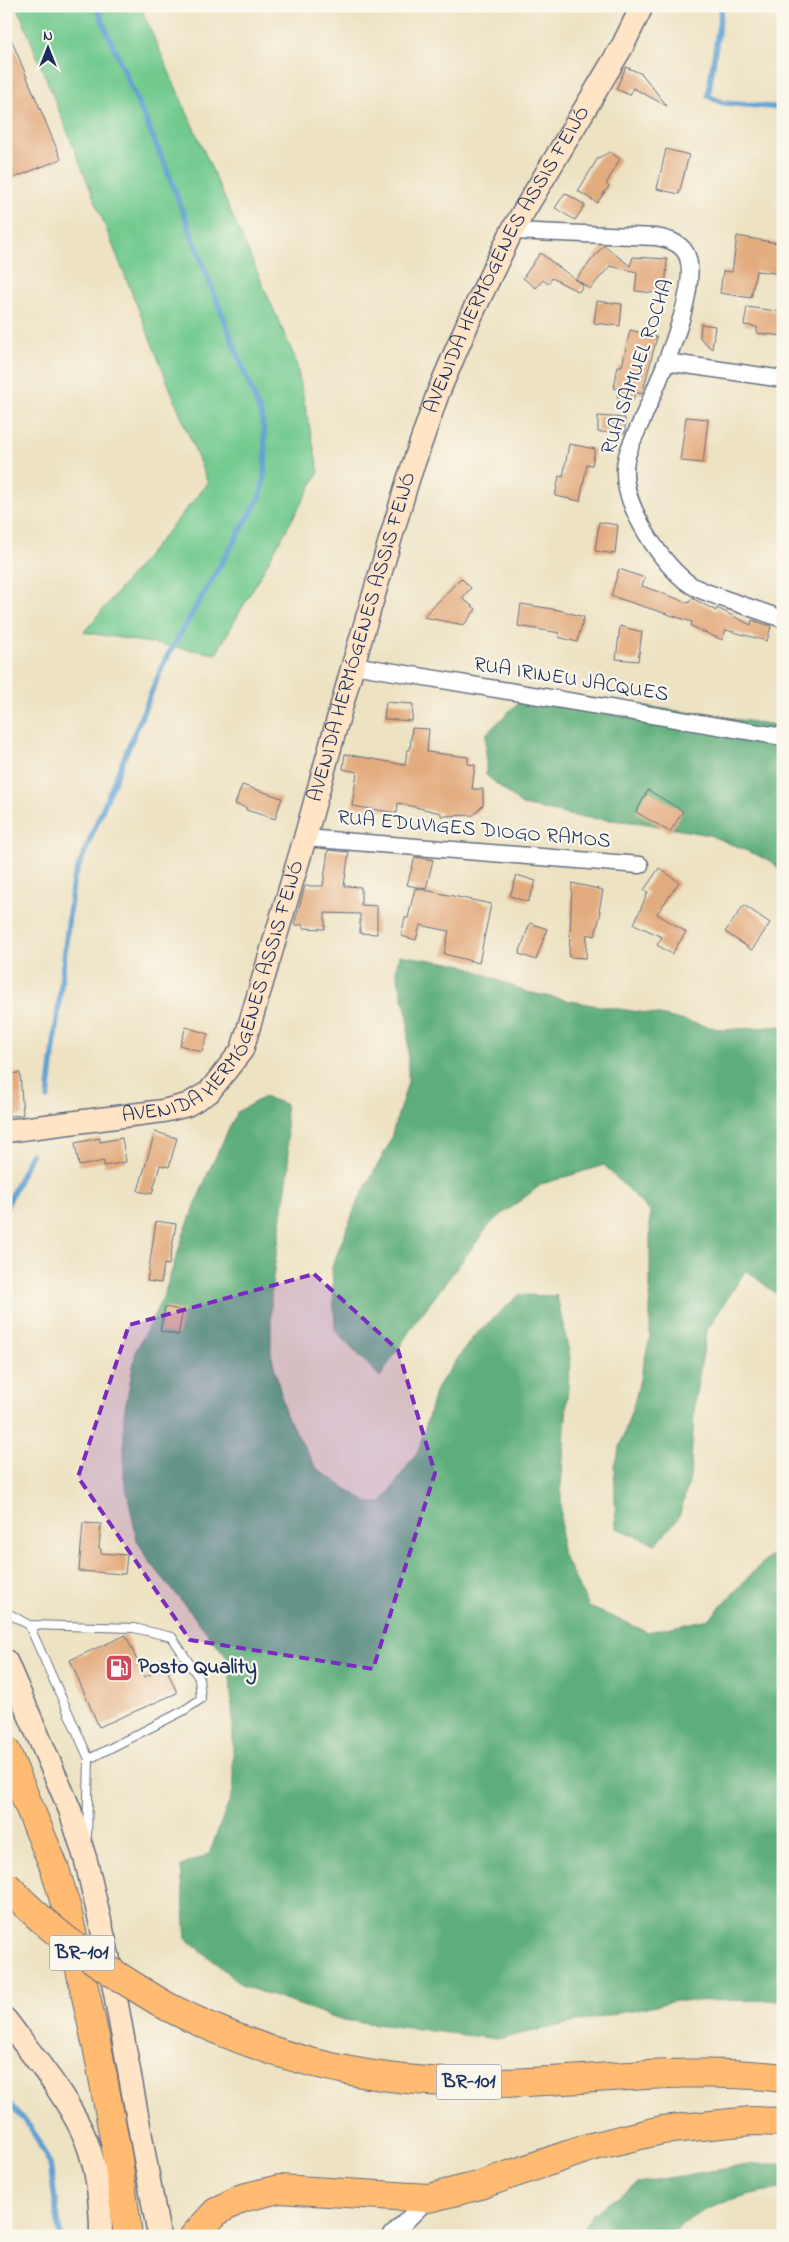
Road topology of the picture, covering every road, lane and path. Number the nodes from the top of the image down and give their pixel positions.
1 (642, 6) edge
2 (512, 231) junction
3 (666, 362) junction
4 (783, 379) edge
5 (783, 619) edge
6 (353, 665) junction
7 (783, 737) edge
8 (305, 838) junction
9 (640, 865) dead end
10 (6, 1131) edge
11 (6, 1612) edge
12 (29, 1625) junction
13 (6, 1661) edge
14 (6, 1751) edge
15 (89, 1759) junction
16 (86, 1861) junction
17 (6, 1885) edge
18 (6, 2020) edge
19 (783, 2078) edge
20 (783, 2122) edge
21 (429, 2198) junction
22 (101, 2236) edge
23 (128, 2236) edge
24 (159, 2236) edge
25 (194, 2236) edge
26 (391, 2236) edge

1 - 2 main road, AVENIDA HERMÓGENES ASSIS FEIJÓ
2 - 3 street, RUA SAMUEL ROCHA
2 - 6 main road, AVENIDA HERMÓGENES ASSIS FEIJÓ
3 - 4 street
3 - 5 street, RUA SAMUEL ROCHA
6 - 7 street, RUA IRINEU JACQUES
6 - 8 main road, AVENIDA HERMÓGENES ASSIS FEIJÓ
8 - 9 street, RUA EDUVIGES DIOGO RAMOS
8 - 10 main road, AVENIDA HERMÓGENES ASSIS FEIJÓ
11 - 12 lane
12 - 15 lane
12 - 15 lane
13 - 16 main road
14 - 23 highway, BR-101
15 - 16 lane
16 - 24 main road
17 - 19 highway, BR-101, bridge
18 - 22 main road
20 - 21 highway
21 - 25 highway
21 - 26 street

